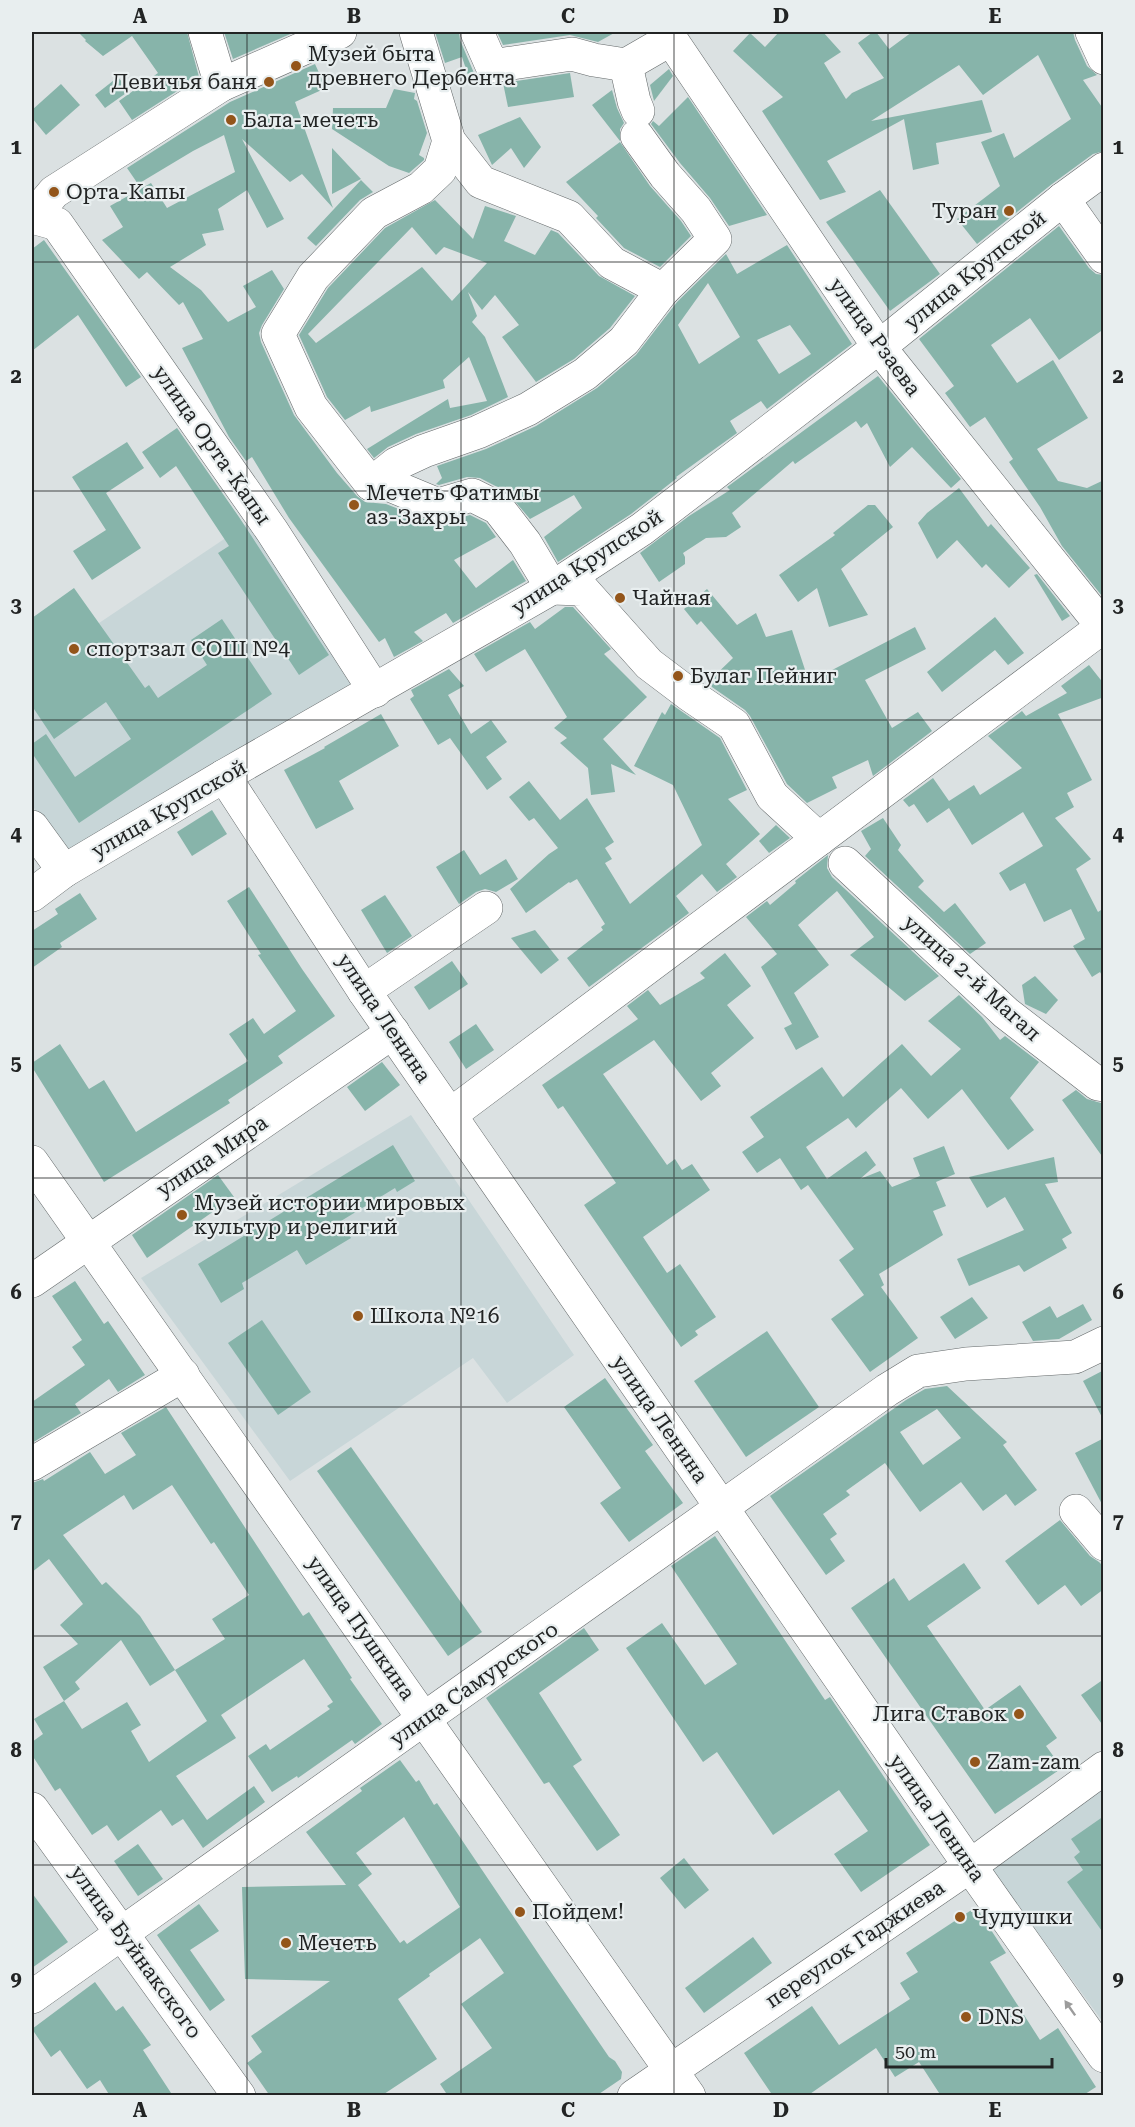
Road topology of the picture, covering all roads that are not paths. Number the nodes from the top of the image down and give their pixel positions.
1 (205, 32) edge
2 (340, 32) edge
3 (416, 32) edge
4 (477, 32) edge
5 (1092, 32) edge
6 (668, 35) edge
7 (1104, 58) edge
8 (626, 65) junction
9 (221, 85) junction
10 (449, 141) junction
11 (1104, 169) edge
12 (1064, 199) junction
13 (32, 218) edge
14 (1104, 257) edge
15 (663, 290) junction
16 (879, 347) junction
17 (371, 484) junction
18 (552, 588) junction
19 (1103, 627) edge
20 (375, 691) junction
21 (225, 776) junction
22 (32, 826) edge
23 (819, 839) junction
24 (845, 863) dead end
25 (64, 871) junction
26 (32, 895) edge
27 (486, 908) dead end
28 (364, 991) junction
29 (393, 1032) junction
30 (1102, 1085) edge
31 (450, 1115) junction
32 (32, 1162) edge
33 (88, 1241) junction
34 (32, 1281) edge
35 (1104, 1343) edge
36 (183, 1375) junction
37 (32, 1464) edge
38 (722, 1509) junction
39 (1076, 1510) dead end
40 (1104, 1544) edge
41 (424, 1719) junction
42 (1104, 1768) edge
43 (32, 1809) edge
44 (970, 1866) junction
45 (122, 1933) junction
46 (32, 1997) edge
47 (1104, 2056) edge
48 (680, 2083) edge
49 (239, 2096) edge
50 (633, 2096) edge

1 - 9 street
2 - 9 street
3 - 10 street
4 - 8 street
5 - 7 street
6 - 8 street
6 - 16 street, улица Рзаева
8 - 15 street
9 - 13 street
10 - 15 street
10 - 17 street
11 - 12 street, улица Крупской
12 - 14 street
12 - 16 street, улица Крупской
13 - 20 street, улица Орта-Капы
15 - 17 street
16 - 18 street, улица Крупской
16 - 19 street, улица Рзаева
17 - 18 street
18 - 20 street, улица Крупской
18 - 23 street
19 - 23 street
20 - 21 street, улица Крупской
21 - 25 street, улица Крупской
21 - 28 street, улица Ленина
22 - 25 street
23 - 31 street
24 - 30 street, улица 2-й Магал
25 - 26 street, улица Крупской
27 - 28 street
28 - 29 street, улица Ленина
29 - 31 street, улица Ленина
29 - 33 street, улица Мира
31 - 38 street, улица Ленина
32 - 33 street, улица Пушкина
33 - 34 street, улица Мира
33 - 36 street, улица Пушкина
35 - 38 street, улица Самурского
36 - 37 street
36 - 41 street, улица Пушкина
38 - 41 street, улица Самурского
38 - 44 street, улица Ленина
39 - 40 street
41 - 45 street, улица Самурского
41 - 48 street, улица Пушкина
42 - 44 street, переулок Гаджиева
43 - 45 street, улица Буйнакского
47 -> 44 street, улица Ленина
44 - 48 street, переулок Гаджиева
45 - 46 street, улица Самурского
45 - 49 street, улица Буйнакского
48 - 50 street, переулок Гаджиева

